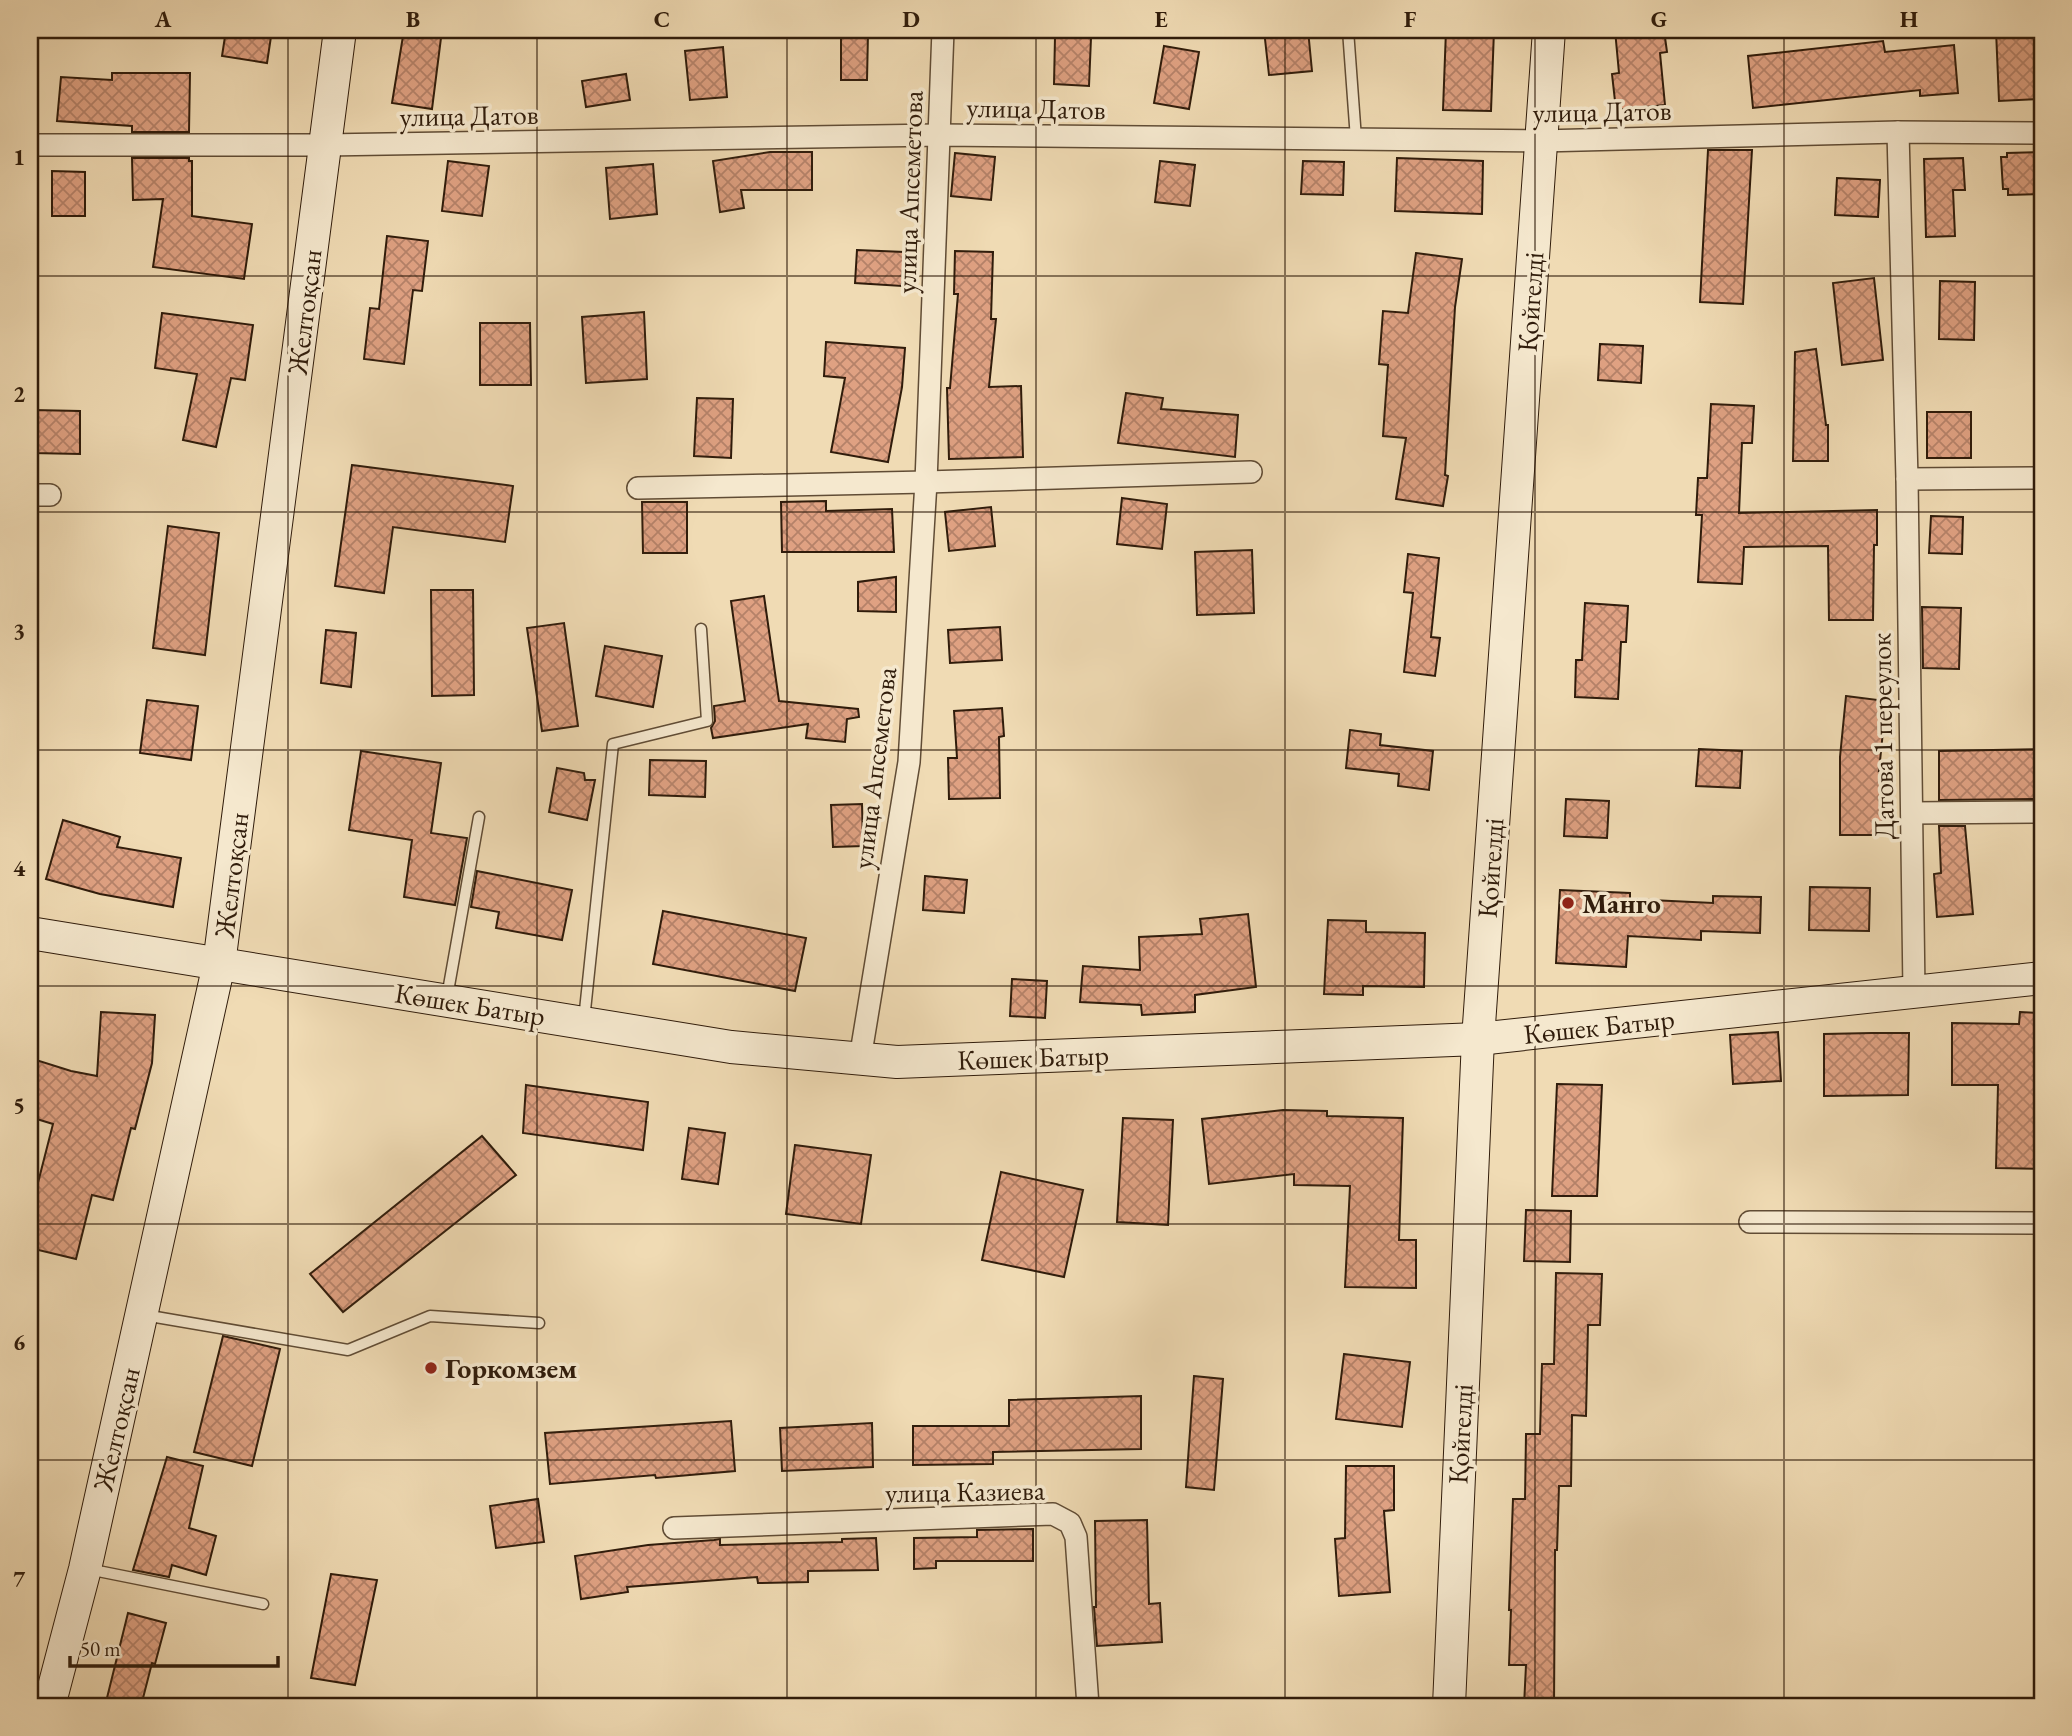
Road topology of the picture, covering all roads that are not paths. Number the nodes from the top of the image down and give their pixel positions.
1 (340, 30) edge
2 (943, 30) edge
3 (1348, 30) edge
4 (1549, 30) edge
5 (1898, 132) junction
6 (2042, 133) edge
7 (938, 135) junction
8 (1356, 139) junction
9 (1541, 141) junction
10 (30, 145) edge
11 (325, 145) junction
12 (1251, 472) dead end
13 (2042, 478) edge
14 (1907, 479) junction
15 (926, 482) junction
16 (638, 488) dead end
17 (701, 629) dead end
18 (2042, 812) edge
19 (1912, 813) junction
20 (479, 817) dead end
21 (30, 933) edge
22 (219, 964) junction
23 (2042, 978) edge
24 (1914, 992) junction
25 (446, 1001) junction
26 (583, 1023) junction
27 (1478, 1039) junction
28 (860, 1059) junction
29 (1750, 1222) dead end
30 (2042, 1223) edge
31 (141, 1314) junction
32 (539, 1322) dead end
33 (674, 1528) dead end
34 (85, 1569) junction
35 (263, 1604) dead end
36 (49, 1706) edge
37 (1088, 1706) edge
38 (1448, 1706) edge

1 - 11 street, Желтоқсан
2 - 7 street, улица Апсеметова
3 - 8 lane
4 - 9 street, Қойгелді
5 - 6 street, улица Датов
5 - 9 street, улица Датов
5 - 14 street, Датова 1 переулок
7 - 8 street, улица Датов
7 - 11 street, улица Датов
7 - 15 street, улица Апсеметова
8 - 9 street, улица Датов
9 - 27 street, Қойгелді
10 - 11 street, улица Датов
11 - 22 street, Желтоқсан
12 - 15 street
13 - 14 street
14 - 19 street, Датова 1 переулок
15 - 16 street
15 - 28 street, улица Апсеметова
17 - 26 lane
18 - 19 street
19 - 24 street, Датова 1 переулок
20 - 25 lane
21 - 22 street, Көшек Батыр
22 - 25 street, Көшек Батыр
22 - 31 street, Желтоқсан
23 - 24 street, Көшек Батыр
24 - 27 street, Көшек Батыр
25 - 26 street, Көшек Батыр
26 - 28 street, Көшек Батыр
27 - 28 street, Көшек Батыр
27 - 38 street, Қойгелді
29 - 30 street
31 - 32 lane
31 - 34 street, Желтоқсан
33 - 37 street, улица Казиева
34 - 35 lane
34 - 36 street, Желтоқсан

